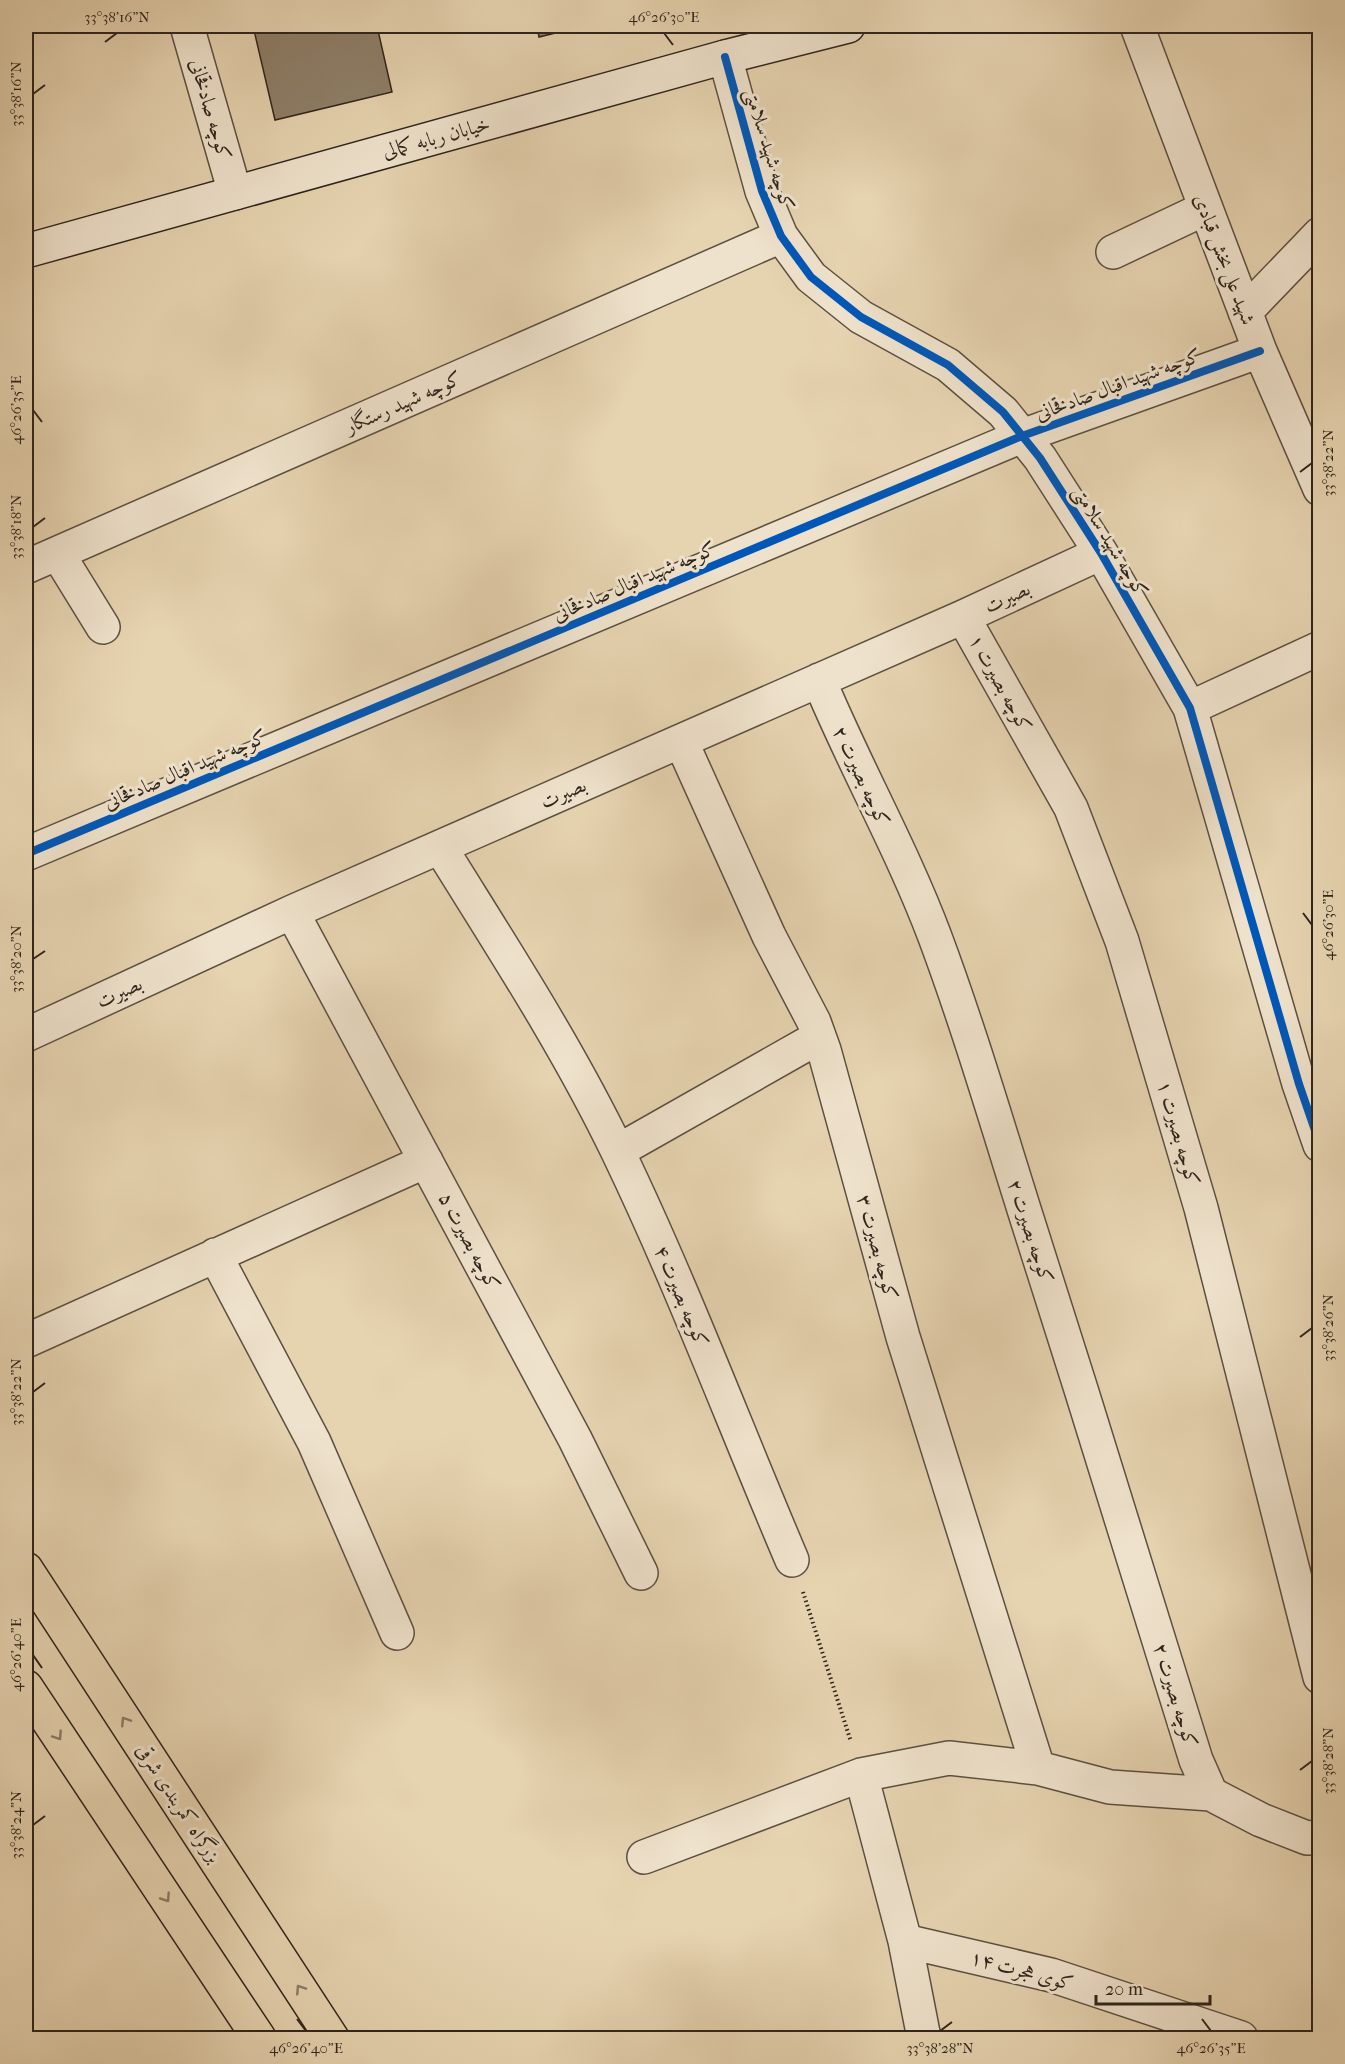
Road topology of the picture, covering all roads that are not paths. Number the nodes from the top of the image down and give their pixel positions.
1 (187, 26) edge
2 (848, 26) edge
3 (1137, 26) edge
4 (725, 57) junction
5 (235, 193) junction
6 (1206, 208) junction
7 (1320, 234) edge
8 (781, 236) junction
9 (26, 251) edge
10 (1113, 252) dead end
11 (1245, 312) junction
12 (1260, 351) junction
13 (1022, 436) junction
14 (1320, 489) edge
15 (58, 554) junction
16 (1101, 554) junction
17 (26, 567) edge
18 (963, 617) junction
19 (103, 627) dead end
20 (1320, 648) edge
21 (819, 680) junction
22 (1190, 708) junction
23 (681, 741) junction
24 (440, 847) junction
25 (26, 854) edge
26 (292, 912) junction
27 (26, 1035) edge
28 (819, 1037) junction
29 (1320, 1145) edge
30 (618, 1151) junction
31 (426, 1161) junction
32 (216, 1255) junction
33 (26, 1341) edge
34 (792, 1560) road end
35 (26, 1569) edge
36 (641, 1573) dead end
37 (397, 1634) dead end
38 (1320, 1677) edge
39 (26, 1687) edge
40 (1038, 1768) junction
41 (861, 1774) junction
42 (1211, 1794) junction
43 (1320, 1837) edge
44 (644, 1857) dead end
45 (904, 1941) junction
46 (259, 2038) edge
47 (332, 2038) edge
48 (924, 2038) edge
49 (1241, 2038) edge

1 - 5 street, کوچه صادقخانی
2 - 4 street, خیابان ربابه کمالی
3 - 6 street, شهید علی بخش قبادی
4 - 5 street, خیابان ربابه کمالی
4 - 8 street, کوچه شهید سلامتی
5 - 9 street, خیابان ربابه کمالی
6 - 10 street
6 - 11 street, شهید علی بخش قبادی
7 - 11 street
8 - 13 street, کوچه شهید سلامتی
8 - 15 street, کوچه شهید رستگار
11 - 12 street, شهید علی بخش قبادی
12 - 13 street, کوچه شهید اقبال صادقخانی
12 - 14 street, شهید علی بخش قبادی
13 - 16 street, کوچه شهید سلامتی
13 - 25 street, کوچه شهید اقبال صادقخانی
15 - 17 street, کوچه شهید رستگار
15 - 19 street
16 - 18 street, بصیرت
16 - 22 street, کوچه شهید سلامتی
18 - 21 street, بصیرت
18 - 38 street, کوچه بصیرت ۱
20 - 22 street
21 - 23 street, بصیرت
21 - 42 street, کوچه بصیرت ۲
22 - 29 street, کوچه شهید سلامتی
23 - 24 street, بصیرت
23 - 28 street, کوچه بصیرت ۳
24 - 26 street, بصیرت
24 - 30 street, کوچه بصیرت ۴
26 - 27 street, بصیرت
26 - 31 street, کوچه بصیرت ۵
28 - 30 street
28 - 40 street, کوچه بصیرت ۳
30 - 34 street, کوچه بصیرت ۴
31 - 32 street
31 - 36 street, کوچه بصیرت ۵
32 - 33 street
32 - 37 street
47 -> 35 highway, بزرگراه کمربندی شرقی
39 -> 46 highway
40 - 41 street
40 - 42 street
41 - 44 street
41 - 45 street
42 - 43 street
45 - 48 street
45 - 49 street, کوی هجرت ۱۴

